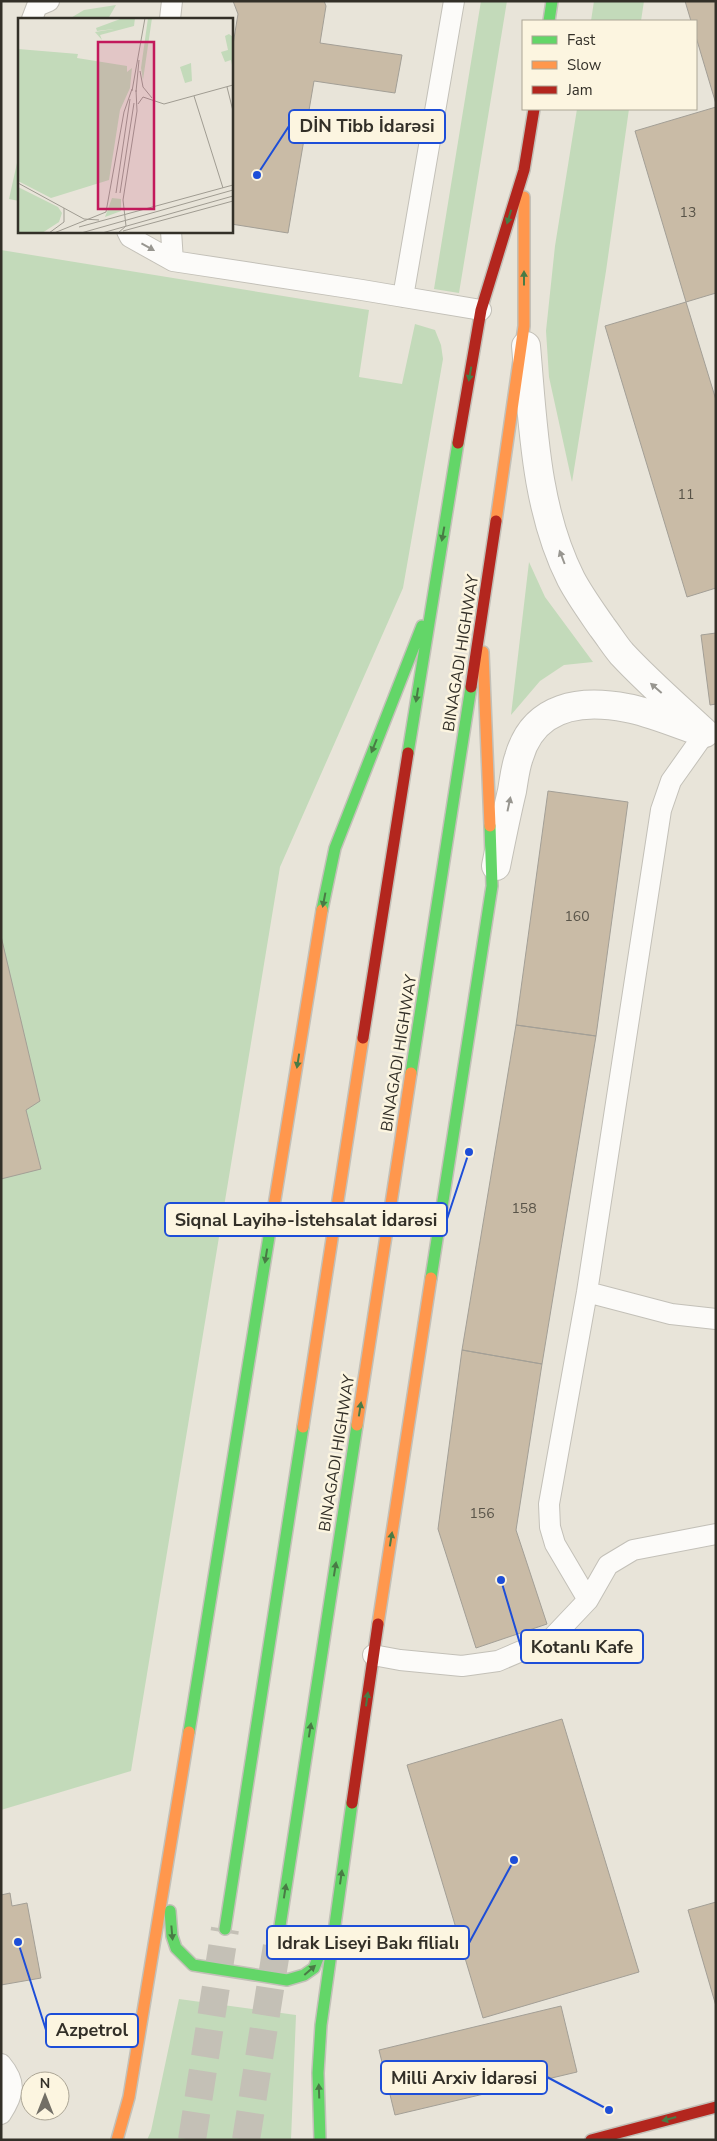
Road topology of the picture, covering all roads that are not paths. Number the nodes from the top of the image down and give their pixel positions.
1 (172, 1) edge
2 (454, 1) edge
3 (552, 1) edge
4 (170, 18) edge
5 (549, 20) edge
6 (534, 110) edge
7 (524, 170) junction
8 (128, 232) edge
9 (171, 232) edge
10 (173, 261) junction
11 (403, 297) junction
12 (480, 310) junction
13 (524, 326) junction
14 (431, 604) junction
15 (482, 615) junction
16 (710, 736) edge
17 (492, 886) junction
18 (587, 1292) junction
19 (716, 1319) edge
20 (716, 1534) edge
21 (588, 1600) junction
22 (374, 1655) junction
23 (168, 1867) junction
24 (338, 1897) junction
25 (225, 1929) tunnel mouth
26 (278, 1939) tunnel mouth
27 (1, 2064) edge
28 (716, 2107) edge
29 (1, 2114) edge
30 (117, 2140) edge
31 (320, 2140) edge
32 (591, 2140) edge

1 - 4 lane
2 - 11 lane
3 - 5 main road
6 - 7 main road, BINAGADI HIGHWAY
7 -> 12 main road, BINAGADI HIGHWAY
13 -> 7 main road, BINAGADI HIGHWAY
8 -> 10 lane
9 - 10 lane
10 - 11 lane
11 - 12 lane
12 -> 14 main road, BINAGADI HIGHWAY
13 - 15 main road, BINAGADI HIGHWAY
16 -> 13 street
14 -> 23 main road
14 -> 25 main road, BINAGADI HIGHWAY
15 - 17 main road
26 -> 15 main road, BINAGADI HIGHWAY
17 -> 16 street
16 - 18 lane
22 -> 17 main road
18 - 19 lane
18 - 21 lane
20 - 21 lane
21 - 22 lane
24 -> 22 main road
23 -> 24 main road
23 - 30 main road
31 -> 24 main road
27 - 29 lane
28 -> 32 main road

